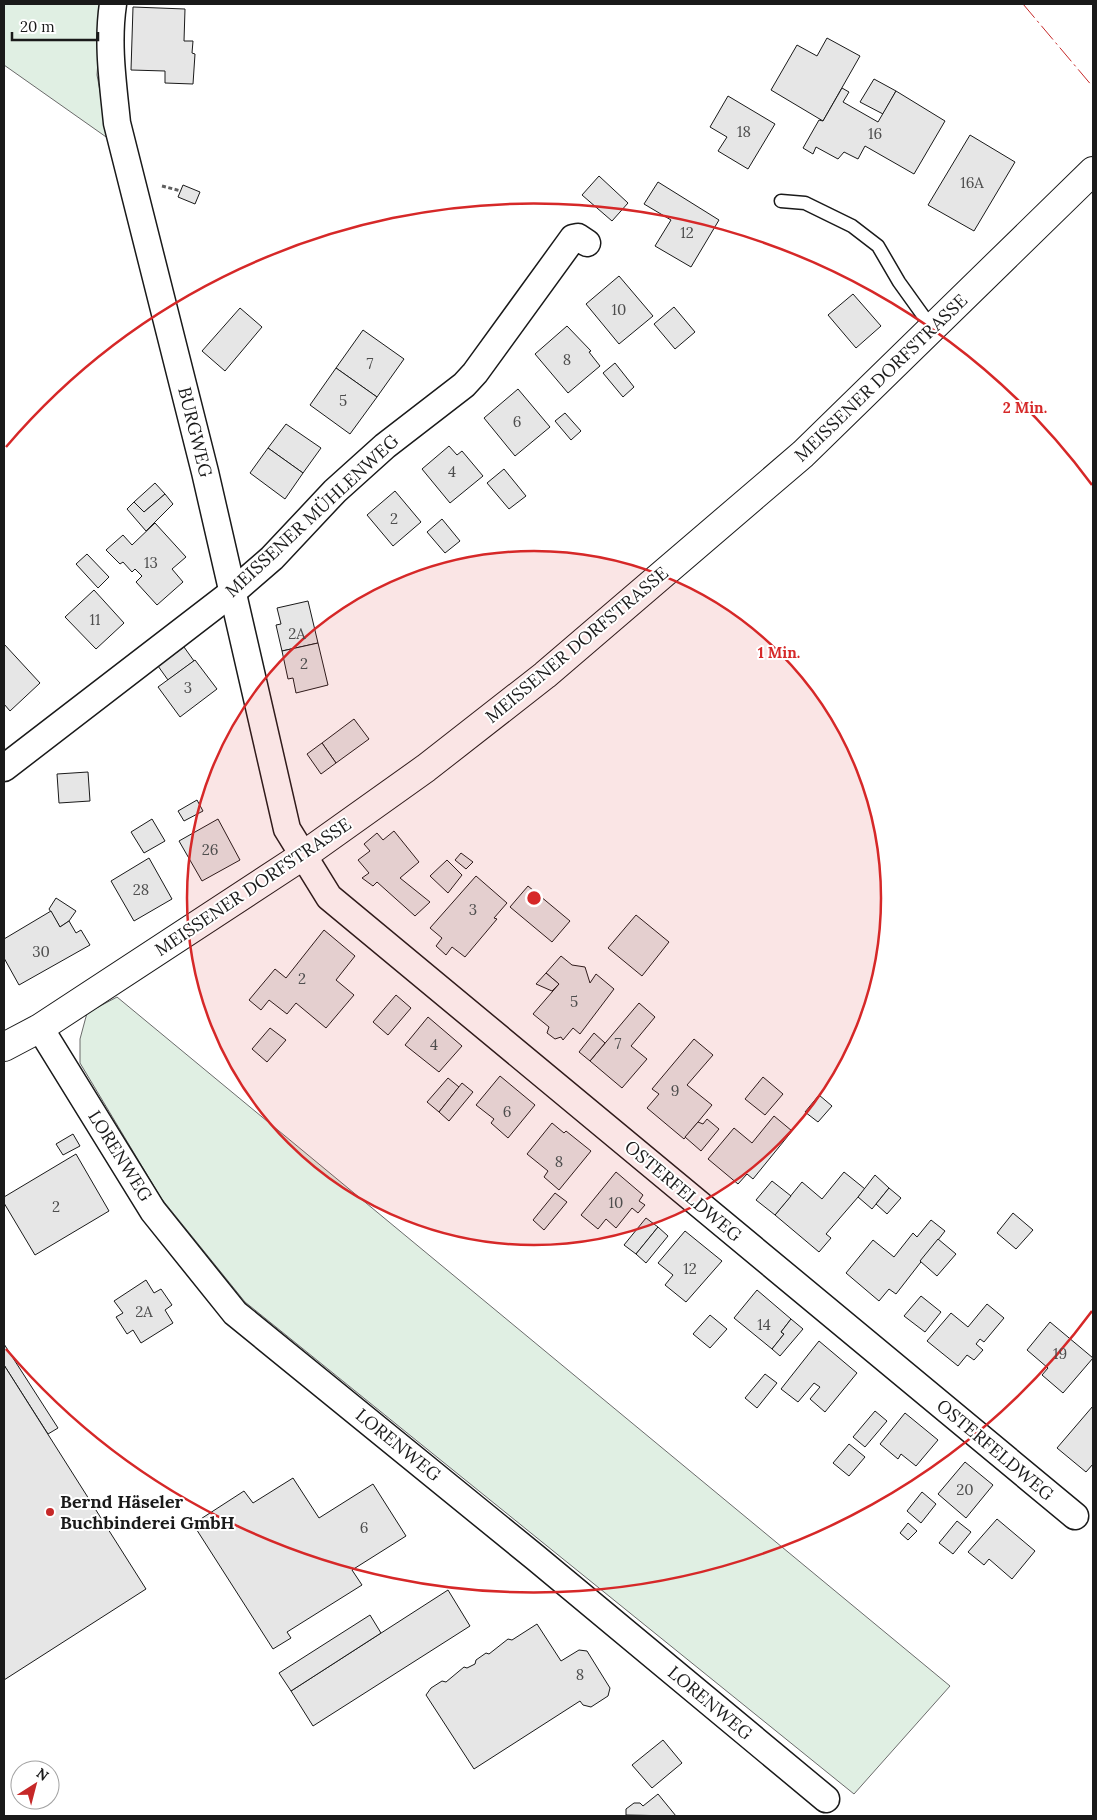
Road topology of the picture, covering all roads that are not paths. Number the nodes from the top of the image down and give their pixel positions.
1 (113, 4) edge
2 (1093, 171) edge
3 (781, 201) dead end
4 (587, 243) dead end
5 (932, 328) junction
6 (234, 591) junction
7 (4, 768) edge
8 (304, 855) junction
9 (40, 1028) junction
10 (4, 1047) edge
11 (1075, 1516) dead end
12 (826, 1799) dead end

1 - 6 street, BURGWEG
2 - 5 street, MEISSENER DORFSTRASSE
3 - 5 lane
4 - 6 street, MEISSENER MÜHLENWEG
5 - 8 street, MEISSENER DORFSTRASSE
6 - 7 street, MEISSENER MÜHLENWEG
6 - 8 street, BURGWEG
8 - 9 street, MEISSENER DORFSTRASSE
8 - 11 street, OSTERFELDWEG
9 - 10 street, MEISSENER DORFSTRASSE
9 - 12 street, LORENWEG

